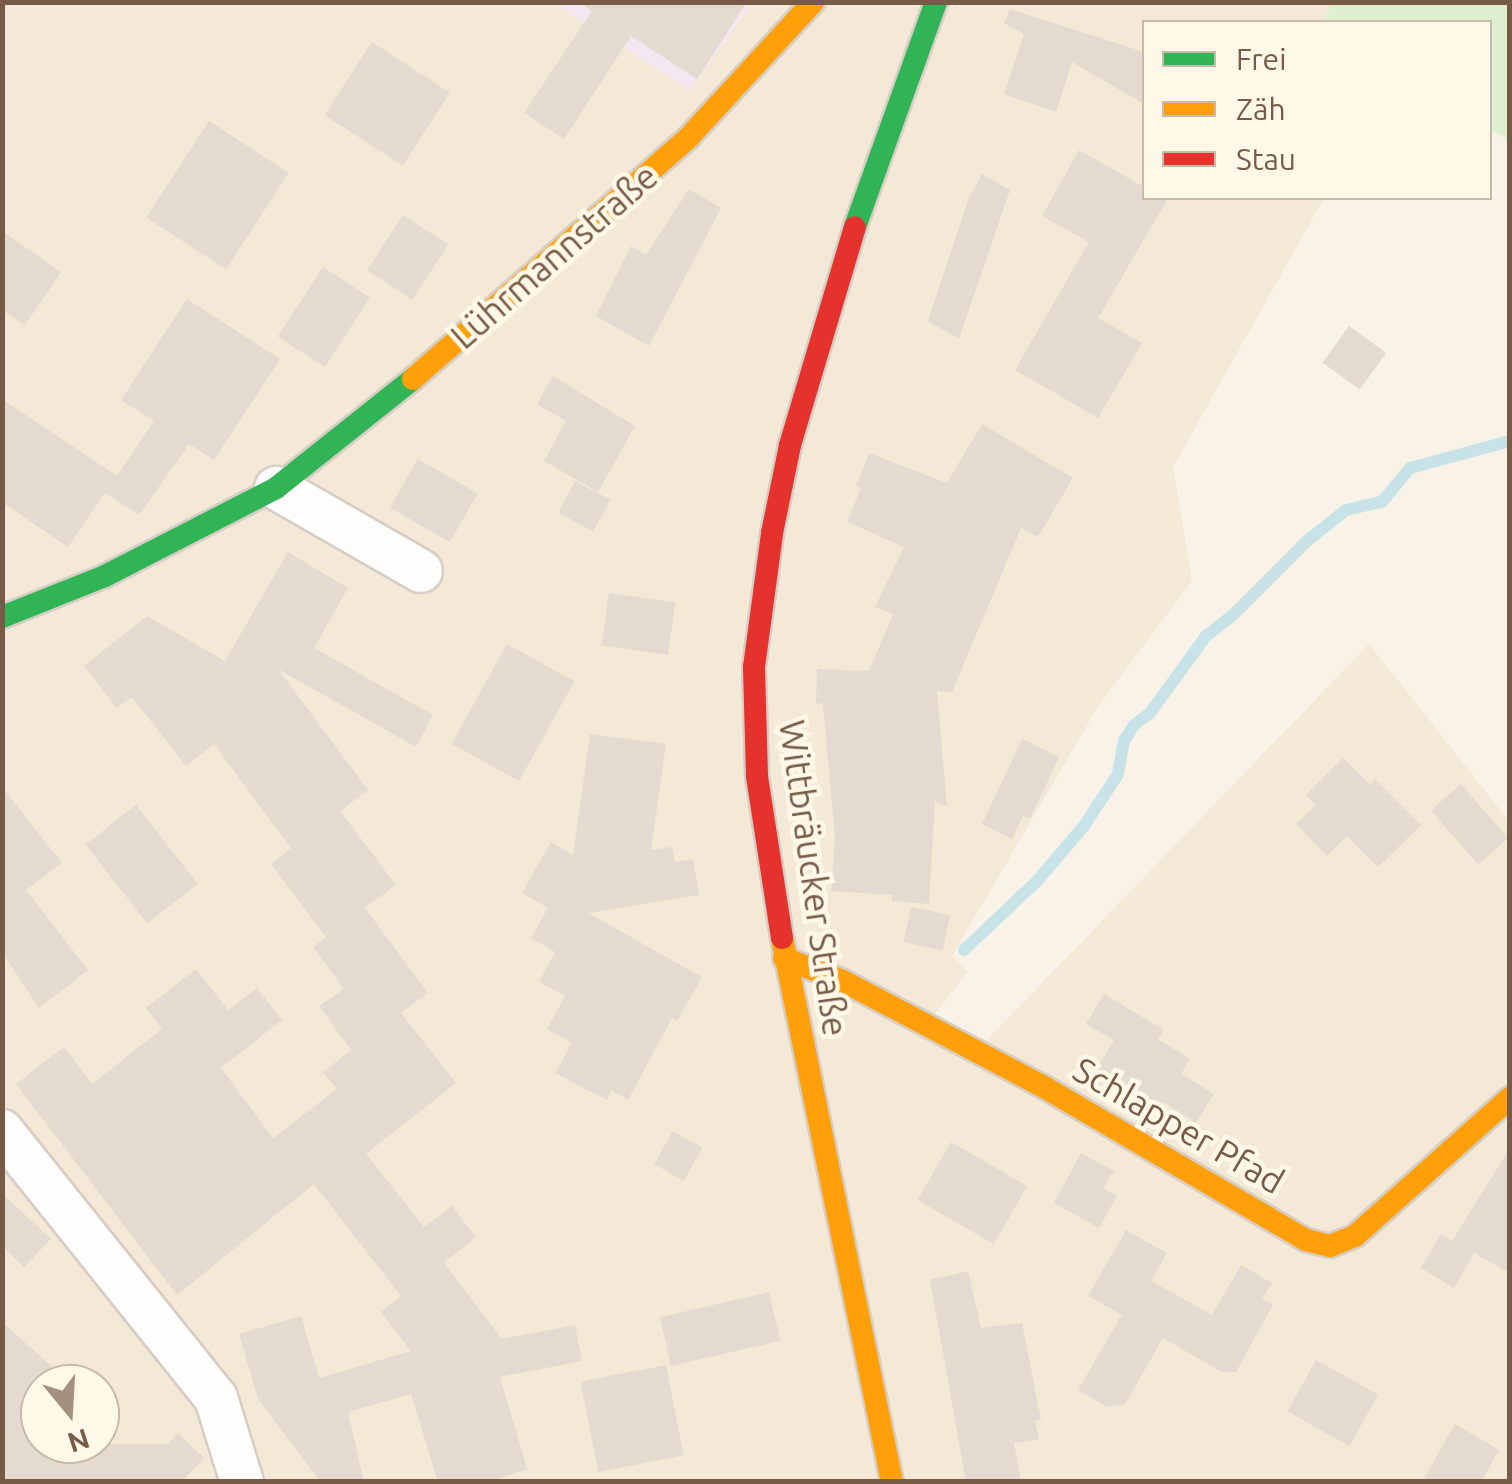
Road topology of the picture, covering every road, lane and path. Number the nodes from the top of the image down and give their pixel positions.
1 (812, 2) edge
2 (936, 2) edge
3 (276, 488) junction
4 (421, 571) dead end
5 (2, 617) edge
6 (784, 958) junction
7 (1510, 1098) edge
8 (2, 1131) edge
9 (242, 1482) edge
10 (892, 1482) edge

1 - 3 street, Lührmannstraße
2 - 6 street, Wittbräucker Straße
3 - 4 street
3 - 5 street, Lührmannstraße
6 - 7 street, Schlapper Pfad
6 - 10 street, Wittbräucker Straße
8 - 9 street

